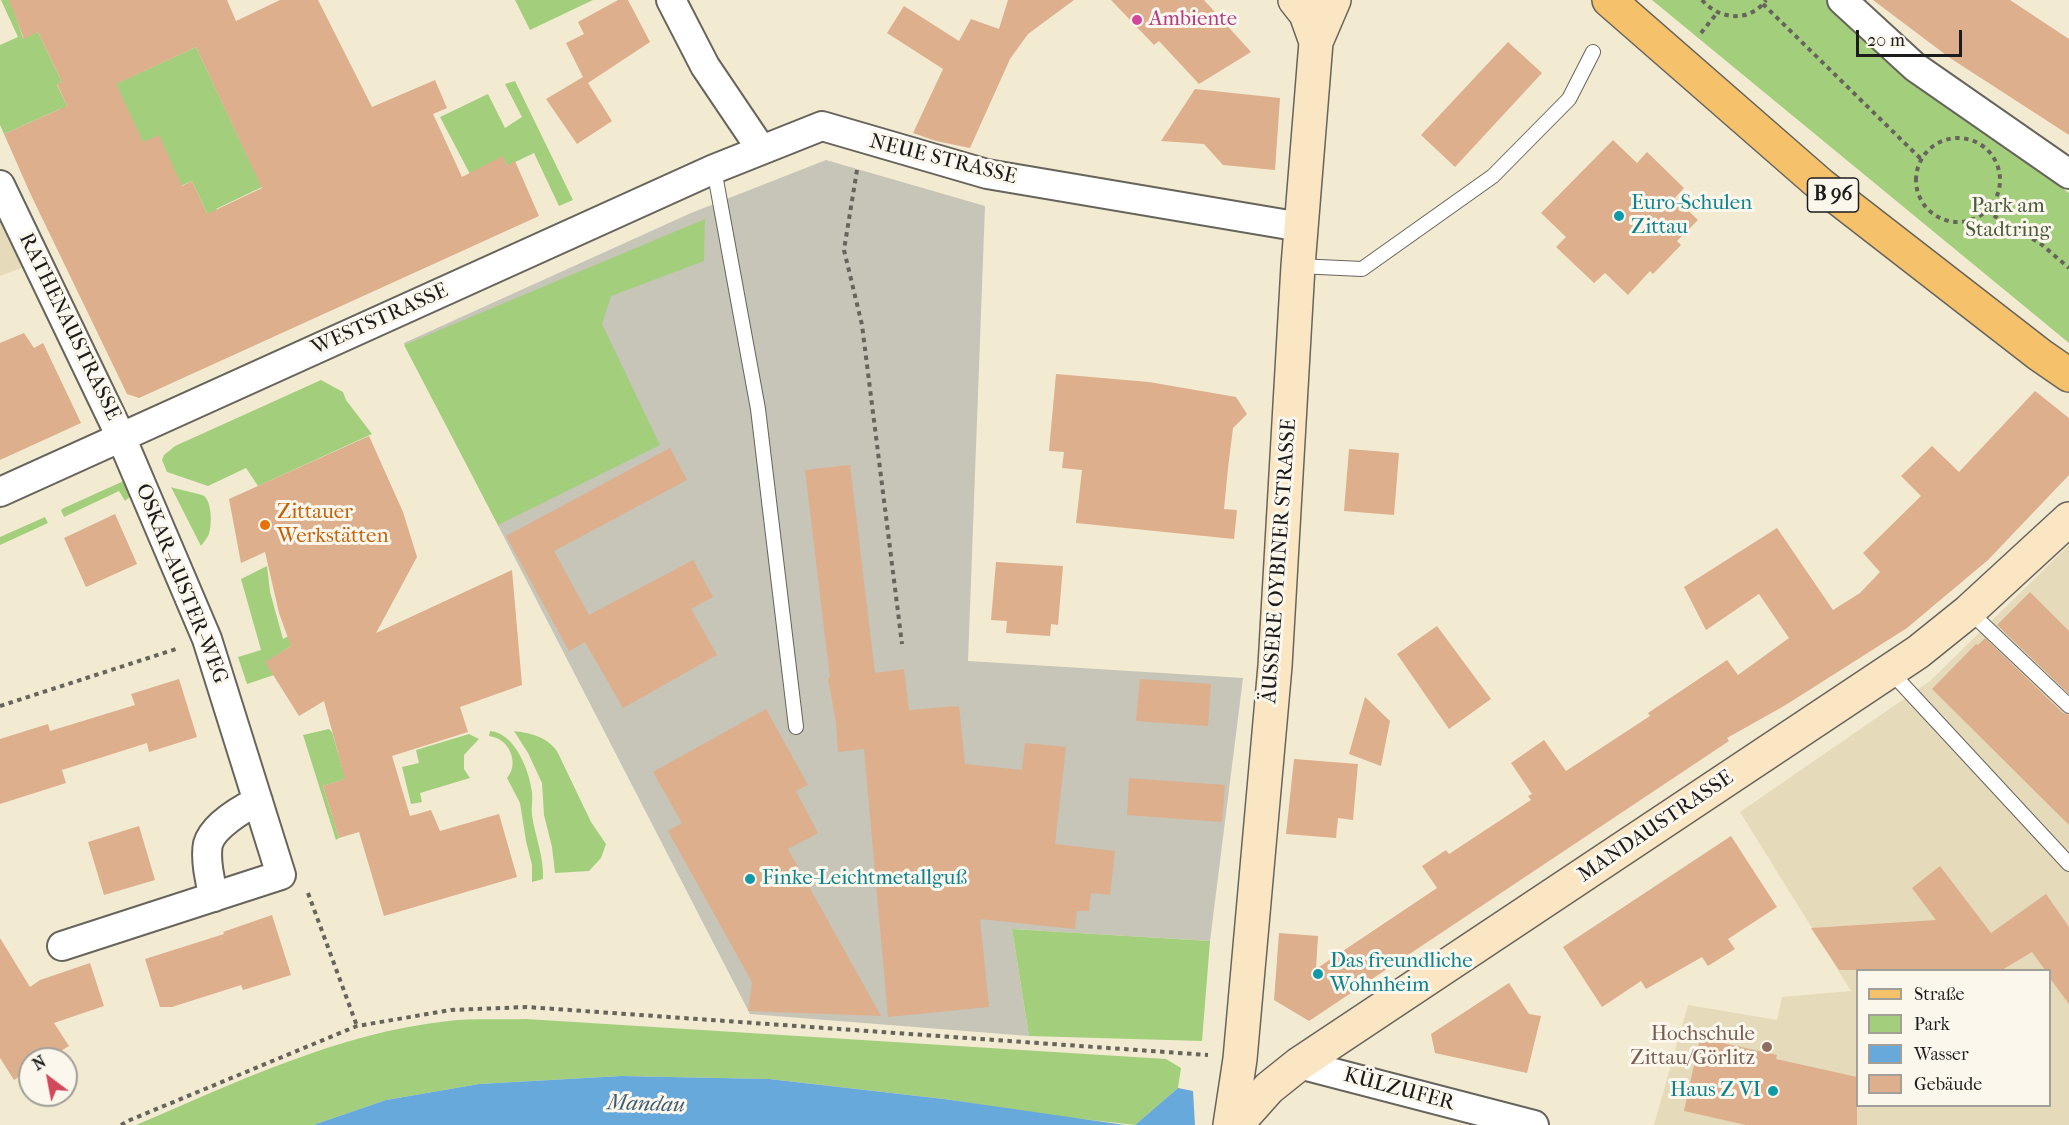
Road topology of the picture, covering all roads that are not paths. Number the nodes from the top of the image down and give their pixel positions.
1 (671, 0) edge
2 (1295, 0) edge
3 (1334, 0) edge
4 (1609, 0) edge
5 (1842, 0) edge
6 (1316, 42) junction
7 (1593, 52) dead end
8 (761, 149) junction
9 (714, 169) junction
10 (2069, 174) edge
11 (0, 185) edge
12 (1301, 227) junction
13 (1298, 266) junction
14 (2069, 375) edge
15 (121, 437) junction
16 (0, 492) edge
17 (2069, 519) edge
18 (1968, 611) junction
19 (1890, 671) junction
20 (2069, 706) edge
21 (796, 727) dead end
22 (258, 801) junction
23 (2069, 864) edge
24 (214, 897) junction
25 (62, 946) dead end
26 (1299, 1064) junction
27 (1230, 1125) edge
28 (1236, 1125) edge
29 (1534, 1125) edge

1 - 8 street
2 - 6 main road
3 - 6 main road, ÄUSSERE OYBINER STRASSE
4 - 14 main road, B 96
5 - 10 street
6 - 12 main road, ÄUSSERE OYBINER STRASSE
7 - 13 lane
8 - 9 street, WESTSTRASSE
8 - 12 street, NEUE STRASSE
9 - 15 street, WESTSTRASSE
9 - 21 lane
11 - 15 street, RATHENAUSTRASSE
12 - 13 main road, ÄUSSERE OYBINER STRASSE
13 - 27 main road, ÄUSSERE OYBINER STRASSE
15 - 16 street, WESTSTRASSE
15 - 22 street, OSKAR-AUSTER-WEG
17 - 18 main road, MANDAUSTRASSE
18 - 19 main road, MANDAUSTRASSE
18 - 20 lane
19 - 23 lane
19 - 26 main road, MANDAUSTRASSE
22 - 24 street
22 - 24 street, OSKAR-AUSTER-WEG
24 - 25 street
26 - 28 main road, MANDAUSTRASSE
26 - 29 street, KÜLZUFER

